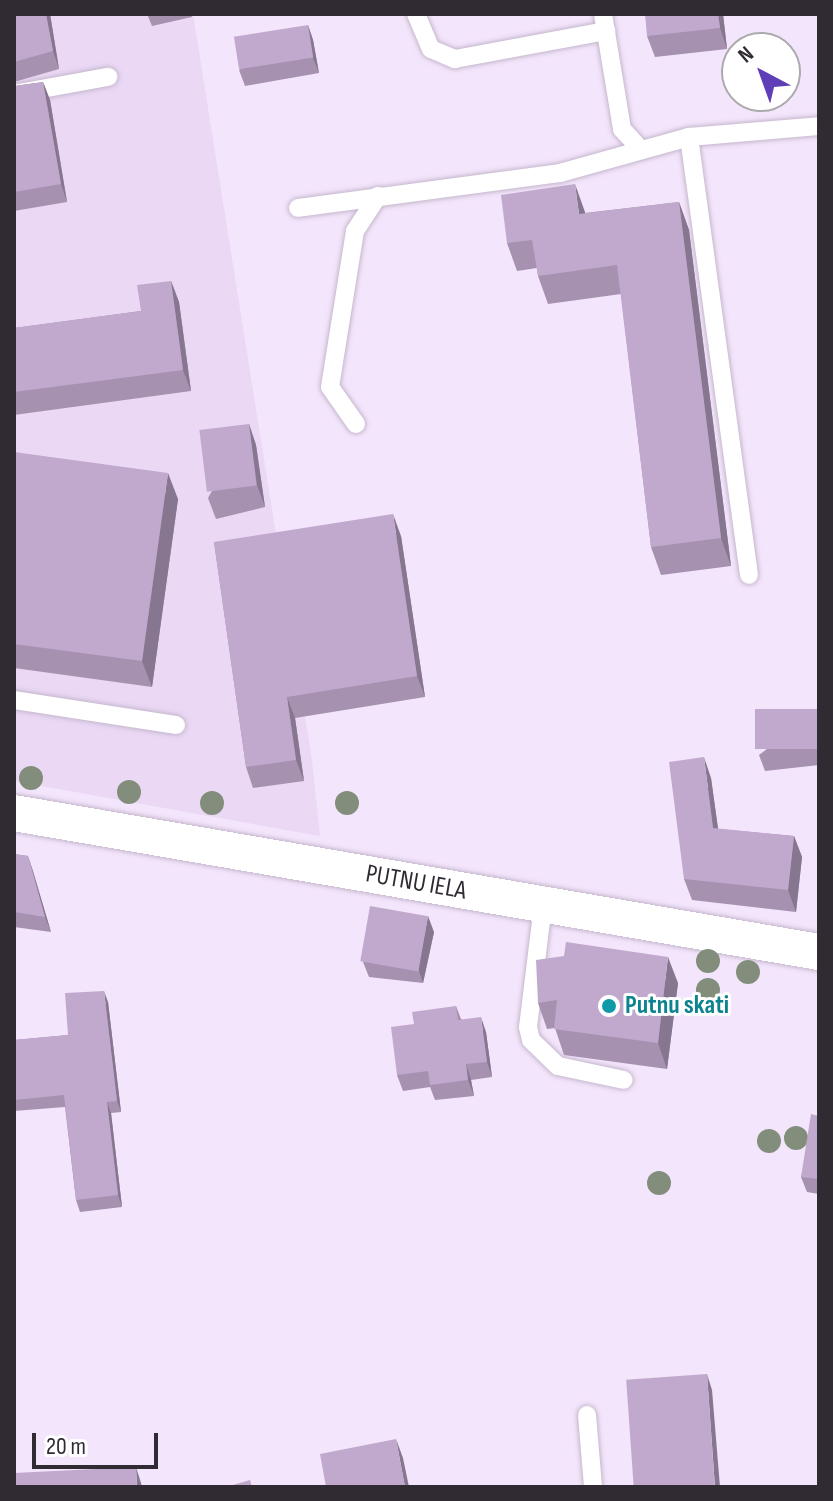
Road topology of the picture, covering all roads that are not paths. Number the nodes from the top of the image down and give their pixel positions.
1 (416, 14) edge
2 (604, 23) edge
3 (108, 77) dead end
4 (14, 94) edge
5 (819, 126) edge
6 (689, 137) junction
7 (638, 147) junction
8 (378, 196) junction
9 (298, 208) dead end
10 (356, 424) dead end
11 (749, 575) dead end
12 (14, 700) edge
13 (176, 725) dead end
14 (14, 813) edge
15 (543, 905) junction
16 (819, 952) edge
17 (624, 1080) dead end
18 (587, 1415) dead end
19 (593, 1487) edge

1 - 2 lane
2 - 7 lane
3 - 4 lane
5 - 6 lane
6 - 7 lane
6 - 11 lane
7 - 8 lane
8 - 9 lane
8 - 10 lane
12 - 13 lane
14 - 15 street, PUTNU IELA
15 - 16 street, PUTNU IELA
15 - 17 lane
18 - 19 lane

